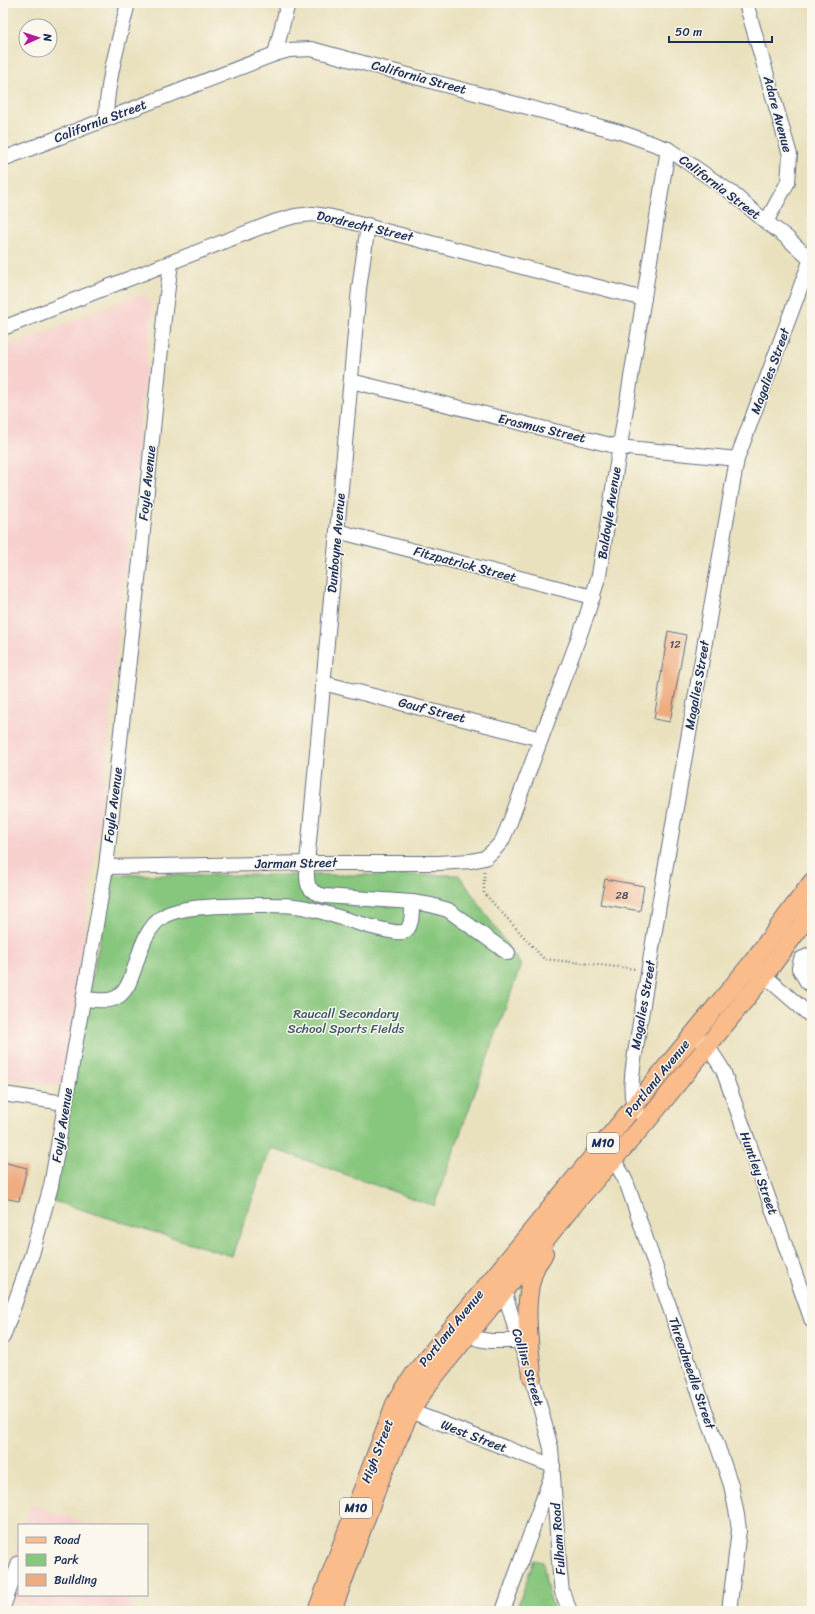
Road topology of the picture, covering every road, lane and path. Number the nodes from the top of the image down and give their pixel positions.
1 (128, 3) edge
2 (288, 3) edge
3 (746, 3) edge
4 (275, 54) junction
5 (106, 118) junction
6 (668, 149) junction
7 (3, 159) edge
8 (766, 222) junction
9 (368, 225) junction
10 (811, 258) edge
11 (171, 263) junction
12 (644, 299) junction
13 (3, 328) edge
14 (351, 381) junction
15 (619, 447) junction
16 (737, 459) junction
17 (337, 531) junction
18 (592, 598) junction
19 (323, 683) junction
20 (540, 739) junction
21 (485, 858) junction
22 (308, 862) junction
23 (106, 867) junction
24 (812, 882) edge
25 (412, 902) junction
26 (812, 912) edge
27 (508, 953) dead end
28 (812, 954) edge
29 (751, 964) junction
30 (649, 970) junction
31 (764, 976) junction
32 (812, 986) edge
33 (83, 999) junction
34 (812, 1017) edge
35 (693, 1033) junction
36 (707, 1045) junction
37 (3, 1094) edge
38 (65, 1103) junction
39 (634, 1107) junction
40 (647, 1121) junction
41 (600, 1147) junction
42 (614, 1160) junction
43 (575, 1203) junction
44 (498, 1269) junction
45 (505, 1291) junction
46 (812, 1321) edge
47 (456, 1322) junction
48 (470, 1333) junction
49 (3, 1338) edge
50 (520, 1341) junction
51 (532, 1377) junction
52 (402, 1408) junction
53 (552, 1470) junction
54 (18, 1566) edge
55 (3, 1607) edge
56 (317, 1611) edge
57 (332, 1611) edge
58 (503, 1611) edge
59 (570, 1611) edge
60 (729, 1611) edge

1 - 5 street
2 - 4 street
3 - 8 street, Adare Avenue
4 - 5 street, California Street
4 - 6 street, California Street
5 - 7 street, California Street
6 - 8 street, California Street
6 - 12 street, Baldoyle Avenue
8 - 10 street, California Street
9 - 11 street, Dordrecht Street
9 - 12 street, Dordrecht Street
9 - 14 street, Dunboyne Avenue
10 - 16 street, Magalies Street
11 - 13 street, Dordrecht Street
11 - 23 street, Foyle Avenue
12 - 15 street, Baldoyle Avenue
14 - 15 street, Erasmus Street
14 - 17 street, Dunboyne Avenue
15 - 16 street, Erasmus Street
15 - 18 street, Baldoyle Avenue
16 - 30 street, Magalies Street
17 - 18 street, Fitzpatrick Street
17 - 19 street, Dunboyne Avenue
18 - 20 street, Baldoyle Avenue
19 - 20 street, Gauf Street
19 - 22 street, Dunboyne Avenue
20 - 21 street, Baldoyle Avenue
21 - 22 street, Jarman Street
21 - 30 path
22 - 23 street, Jarman Street
22 - 25 street, Dunboyne Avenue
23 - 33 street, Foyle Avenue
24 - 29 main road, Portland Avenue / M10
25 - 27 street, Dunboyne Avenue
25 - 33 street
26 - 31 main road, Portland Avenue / M10
28 - 32 street
29 - 31 street
29 - 35 main road, Portland Avenue / M10
30 - 39 street, Magalies Street
31 - 34 street
31 - 36 main road, Portland Avenue / M10
33 - 38 street, Foyle Avenue
35 - 36 street, Huntley Street
35 - 39 main road, Portland Avenue / M10
36 - 40 main road, Portland Avenue / M10
36 - 46 street, Huntley Street
37 - 38 street
38 - 49 street, Foyle Avenue
39 - 40 street
39 - 41 main road, Portland Avenue / M10
40 - 42 main road, Portland Avenue / M10
41 - 42 street, Threadneedle Street
41 - 44 main road, Portland Avenue / M10
42 - 43 main road, Portland Avenue / M10
42 - 60 street, Threadneedle Street
43 - 45 main road, Portland Avenue / M10
43 - 51 main road
44 - 45 street, Collins Street
44 - 47 main road, Portland Avenue / M10
45 - 48 main road, Portland Avenue / M10
45 - 50 street, Collins Street
47 - 48 street
47 - 52 main road, Portland Avenue / M10
48 - 50 street
48 - 52 main road, Portland Avenue / M10
50 - 51 street, Collins Street
51 - 53 street, Collins Street
52 - 53 street, West Street
52 - 56 main road, High Street / M10
52 - 57 main road, High Street / M10
53 - 58 street, Collins Street
53 - 59 street, Fulham Road
54 - 55 street

